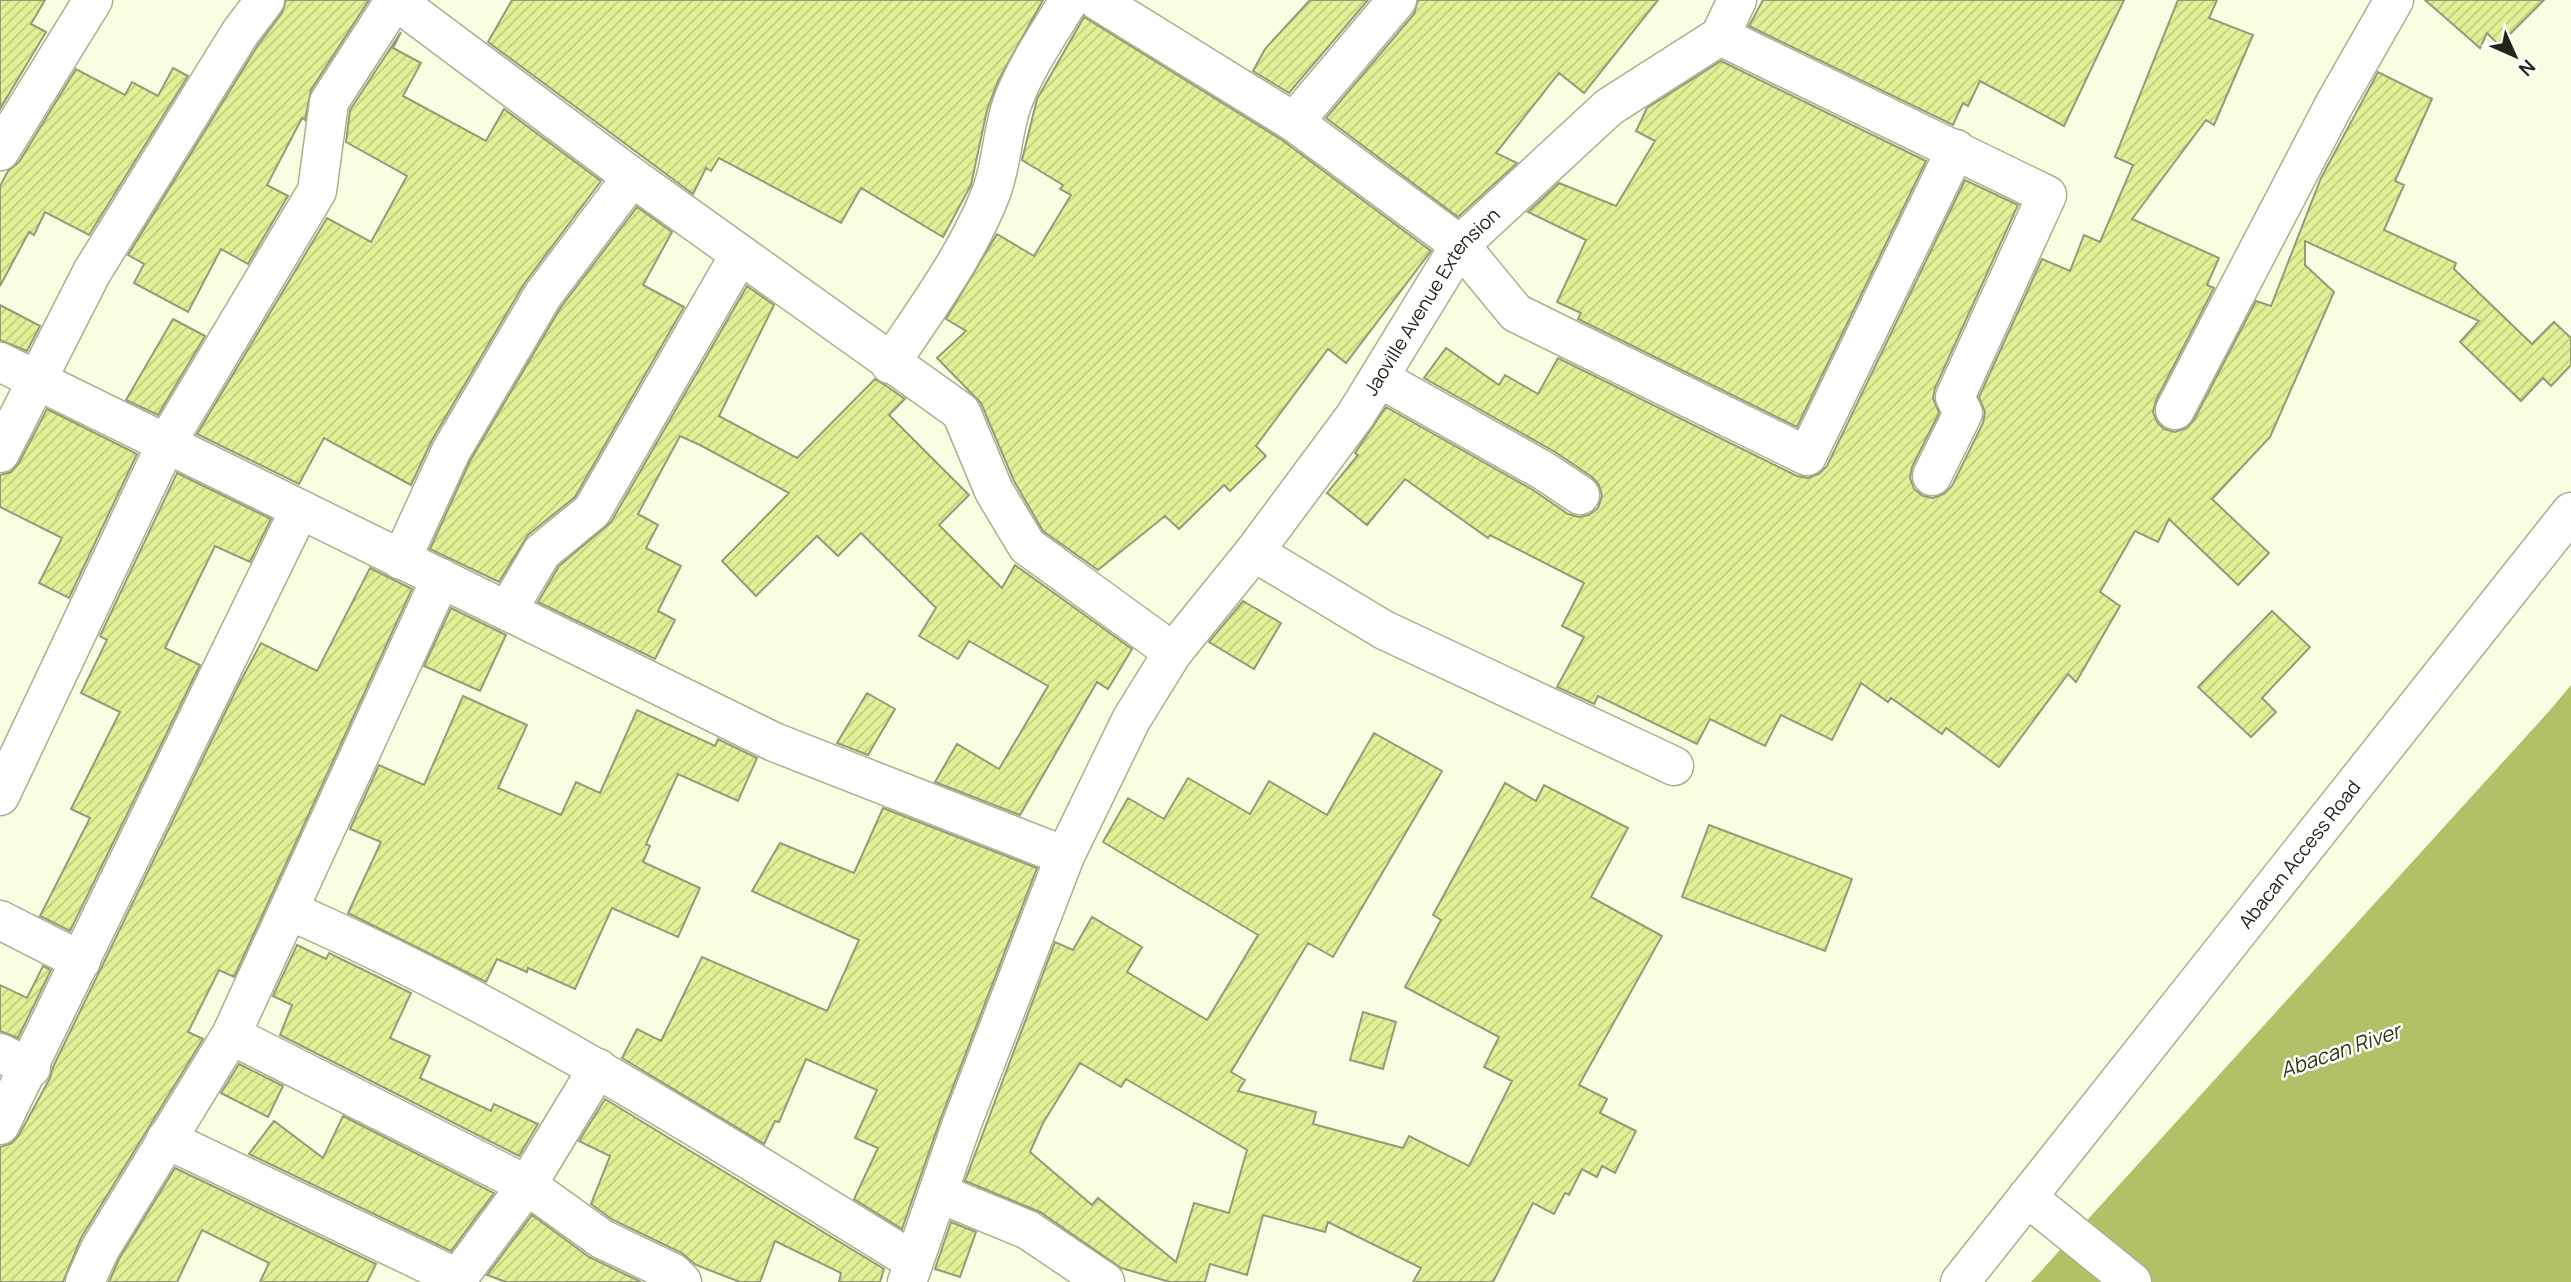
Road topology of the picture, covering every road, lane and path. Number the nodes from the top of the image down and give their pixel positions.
1 (93, 0) edge
2 (265, 0) edge
3 (395, 0) edge
4 (1069, 0) edge
5 (1097, 0) edge
6 (1397, 0) edge
7 (1738, 0) edge
8 (2394, 0) edge
9 (1720, 36) junction
10 (1294, 122) junction
11 (1956, 149) junction
12 (0, 151) edge
13 (632, 177) junction
14 (1460, 245) junction
15 (740, 254) junction
16 (0, 362) edge
17 (890, 364) junction
18 (1378, 378) junction
19 (36, 379) junction
20 (2175, 410) dead end
21 (167, 442) junction
22 (0, 453) edge
23 (1932, 476) dead end
24 (1580, 495) dead end
25 (300, 509) junction
26 (2571, 513) edge
27 (1254, 552) junction
28 (401, 560) junction
29 (441, 578) junction
30 (507, 611) junction
31 (1173, 652) junction
32 (1674, 766) dead end
33 (0, 796) edge
34 (1065, 856) junction
35 (290, 911) junction
36 (0, 920) edge
37 (81, 961) junction
38 (231, 1035) junction
39 (15, 1061) edge
40 (598, 1068) junction
41 (0, 1125) edge
42 (166, 1139) junction
43 (527, 1185) junction
44 (938, 1193) junction
45 (2038, 1206) junction
46 (910, 1272) edge
47 (456, 1280) edge
48 (85, 1282) edge
49 (682, 1282) edge
50 (1105, 1282) edge
51 (1960, 1282) edge
52 (2132, 1282) edge

1 - 12 street
2 - 19 street
3 - 13 street
3 - 21 street
4 - 17 street
5 - 10 street
6 - 10 street
7 - 9 street
8 - 20 street
9 - 11 street
9 - 14 street, Jaoville Avenue Extension
10 - 14 street
11 - 14 street
11 - 23 street
13 - 15 street
13 - 28 street
14 - 18 street, Jaoville Avenue Extension
15 - 17 street
15 - 30 street
16 - 19 street
17 - 31 street
18 - 24 street
18 - 27 street, Jaoville Avenue Extension
19 - 21 street
19 - 22 street
21 - 25 street
21 - 33 street
25 - 28 street
25 - 37 street
26 - 45 street, Abacan Access Road
27 - 31 street, Jaoville Avenue Extension
27 - 32 street
28 - 29 street
29 - 30 street
29 - 35 street
30 - 34 street
31 - 34 street, Jaoville Avenue Extension
34 - 44 street, Jaoville Avenue Extension
35 - 38 street
35 - 40 street
36 - 37 street
37 - 39 street
38 - 42 street
38 - 43 street
39 - 41 street
40 - 43 street
40 - 46 street
42 - 47 street
42 - 48 street
43 - 47 street
43 - 49 street
44 - 46 street, Jaoville Avenue Extension
44 - 50 street
45 - 51 street, Abacan Access Road
45 - 52 street

